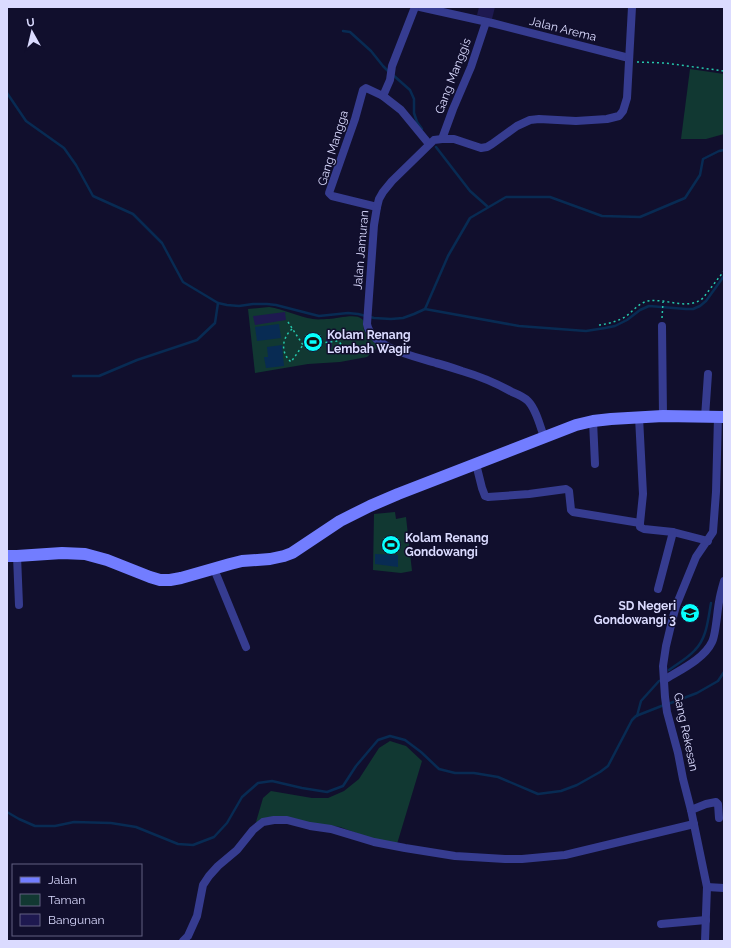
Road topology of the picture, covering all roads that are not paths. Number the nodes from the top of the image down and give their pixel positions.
1 (415, 7) edge
2 (420, 7) edge
3 (632, 7) edge
4 (486, 22) junction
5 (629, 60) junction
6 (383, 96) junction
7 (442, 138) junction
8 (429, 144) junction
9 (377, 206) junction
10 (662, 326) dead end
11 (708, 374) dead end
12 (663, 416) junction
13 (639, 417) junction
14 (705, 417) junction
15 (721, 417) edge
16 (593, 421) junction
17 (544, 437) junction
18 (476, 464) junction
19 (595, 464) dead end
20 (640, 523) junction
21 (673, 532) junction
22 (708, 541) junction
23 (12, 556) edge
24 (214, 569) junction
25 (724, 581) edge
26 (658, 589) dead end
27 (19, 605) dead end
28 (246, 647) dead end
29 (664, 680) junction
30 (691, 810) junction
31 (719, 818) dead end
32 (694, 824) junction
33 (707, 887) junction
34 (724, 888) edge
35 (706, 920) junction
36 (661, 924) dead end
37 (183, 941) edge
38 (705, 941) edge

1 - 6 street
2 - 4 street, Jalan Arema
3 - 5 street
4 - 5 street, Jalan Arema
4 - 7 street, Gang Manggis
5 - 7 street
6 - 8 street
6 - 9 street, Gang Mangga
7 - 8 street, Jalan Jamuran
8 - 9 street, Jalan Jamuran
9 - 17 street, Jalan Jamuran
10 - 12 street
11 - 14 street
12 - 13 street
12 - 14 street
13 - 16 street
13 - 20 street
14 - 15 street
15 - 22 street, Gang Rekesan
16 - 17 street
16 - 19 street
17 - 18 street
18 - 20 street
18 - 24 street
20 - 21 street
21 - 22 street
21 - 26 street
22 - 29 street, Gang Rekesan
23 - 24 street
23 - 27 street
24 - 28 street
25 - 29 street
29 - 30 street, Gang Rekesan
30 - 31 street
30 - 32 street, Gang Rekesan
32 - 33 street, Gang Rekesan
32 - 37 street
33 - 34 street
33 - 35 street, Gang Rekesan
35 - 36 street
35 - 38 street, Gang Rekesan

